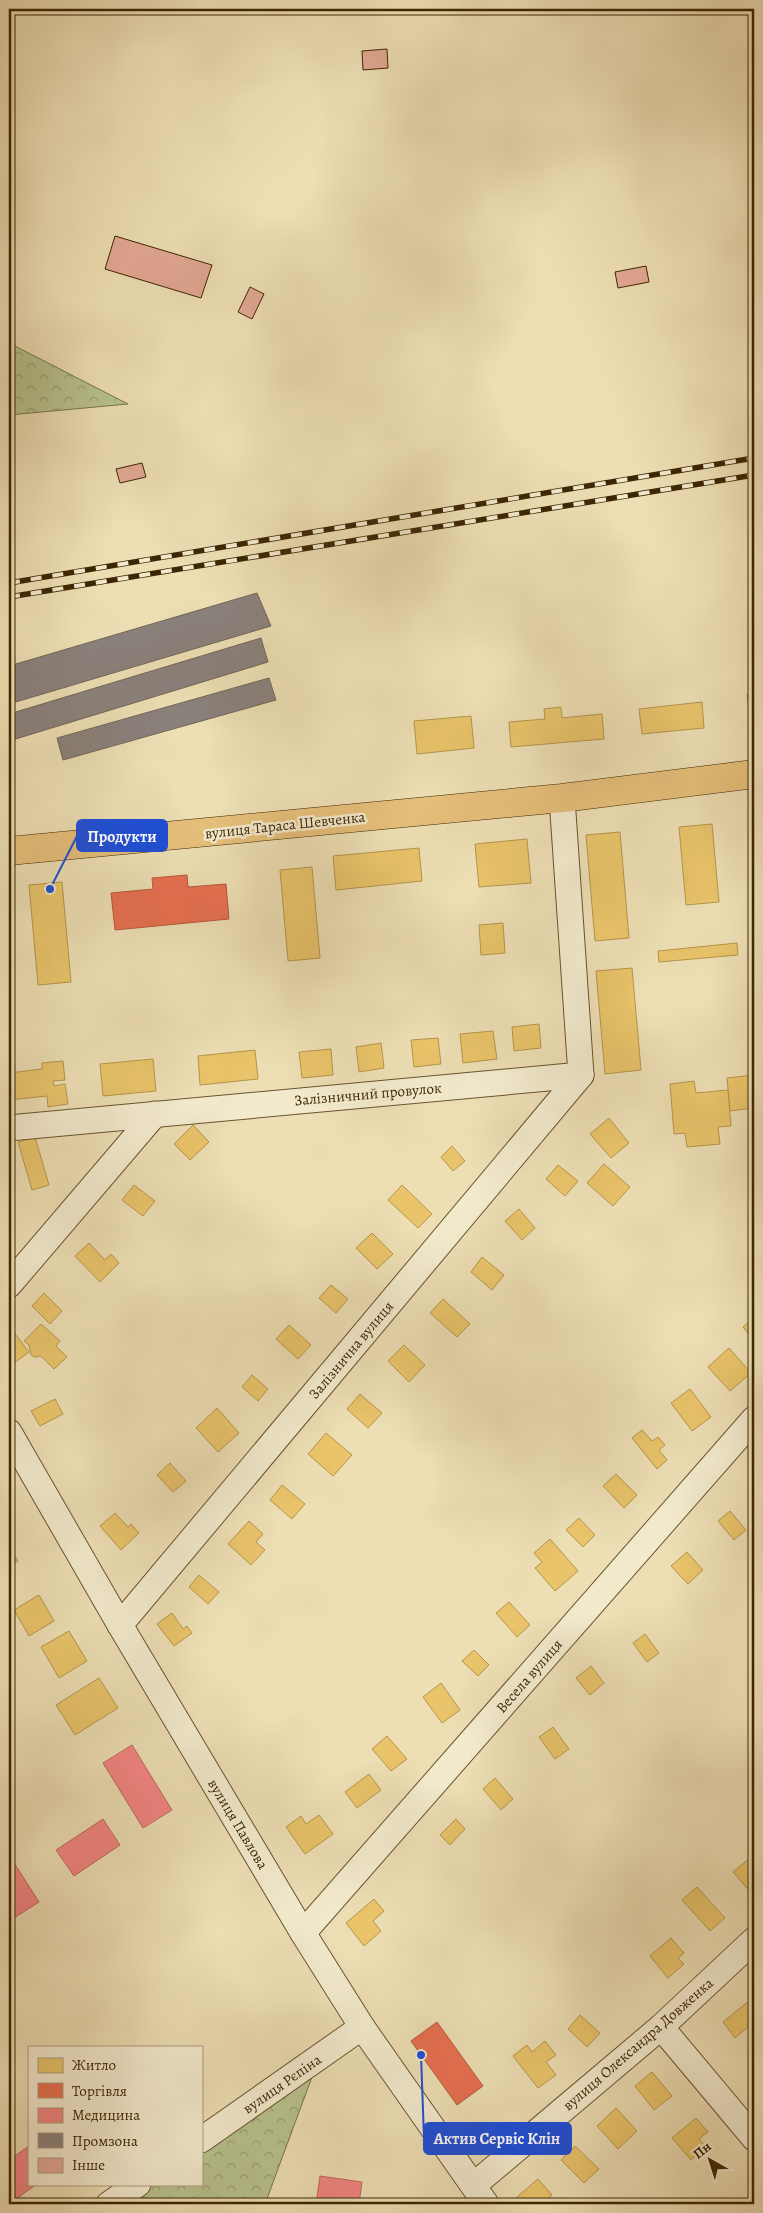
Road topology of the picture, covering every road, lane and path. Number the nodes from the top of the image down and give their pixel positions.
1 (754, 774) edge
2 (562, 798) junction
3 (9, 851) edge
4 (582, 1075) junction
5 (155, 1114) junction
6 (9, 1128) edge
7 (9, 1284) edge
8 (754, 1419) edge
9 (9, 1432) edge
10 (120, 1625) junction
11 (302, 1933) junction
12 (754, 1940) edge
13 (362, 2026) junction
14 (661, 2027) junction
15 (754, 2138) edge
16 (202, 2139) edge
17 (135, 2186) edge
18 (480, 2195) edge
19 (109, 2204) edge

1 - 2 main road, вулиця Тараса Шевченка
2 - 3 main road, вулиця Тараса Шевченка
2 - 4 street
4 - 5 street, Залізничний провулок
4 - 10 street, Залізнична вулиця
5 - 6 street, Залізничний провулок
5 - 7 street
8 - 11 street, Весела вулиця
9 - 10 street, вулиця Павлова
10 - 11 street, вулиця Павлова
11 - 13 street, вулиця Павлова
12 - 14 street, вулиця Олександра Довженка
13 - 16 street, вулиця Рєпіна
13 - 18 street, вулиця Павлова
14 - 15 street
14 - 18 street, вулиця Олександра Довженка
17 - 19 street

